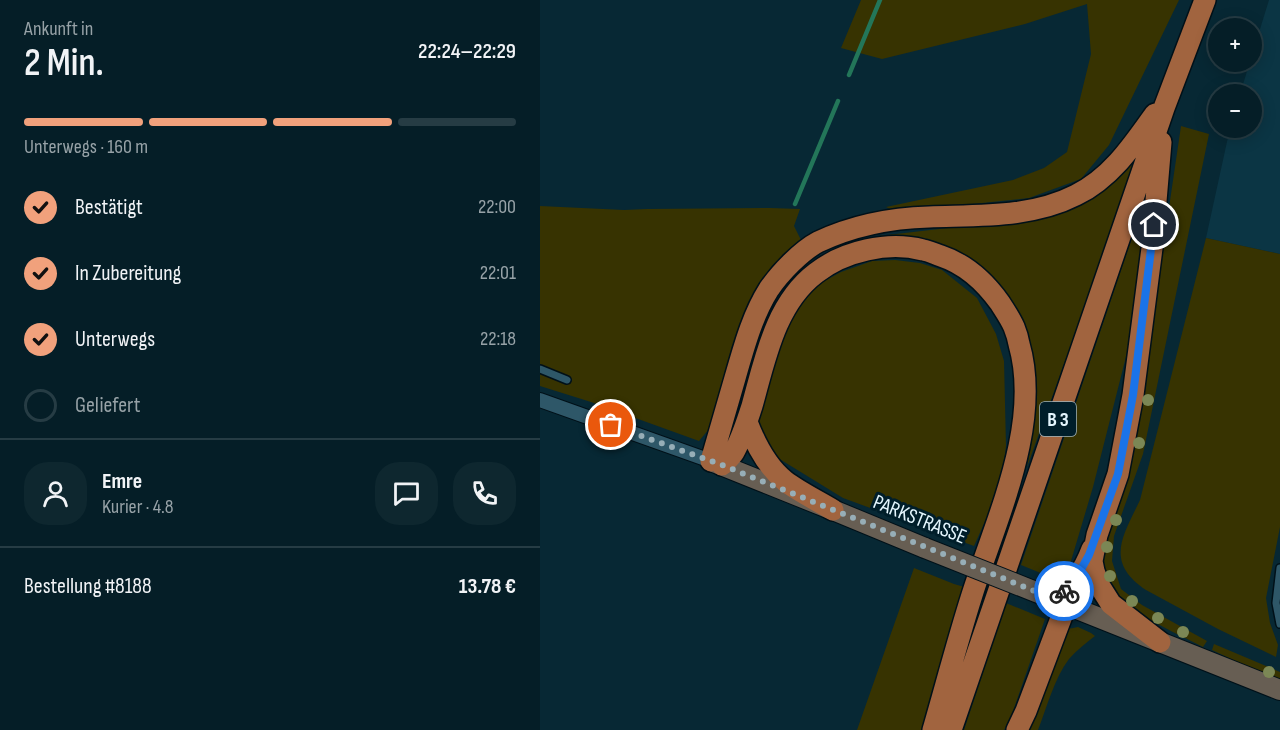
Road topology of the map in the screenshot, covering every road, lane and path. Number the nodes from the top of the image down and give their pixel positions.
1 (1205, 0) edge
2 (1168, 100) junction
3 (540, 369) edge
4 (567, 380) dead end
5 (540, 400) edge
6 (747, 422) junction
7 (716, 463) junction
8 (833, 510) junction
9 (1097, 536) junction
10 (1280, 568) edge
11 (1053, 599) junction
12 (1280, 624) edge
13 (1160, 642) junction
14 (1280, 690) edge
15 (933, 730) edge
16 (951, 730) edge
17 (1017, 730) edge

1 - 2 main road, B 3
2 - 7 main road
2 - 9 main road
2 - 16 main road, B 3
3 - 4 lane
5 - 7 street, PARKSTRASSE
6 - 7 main road
6 - 8 main road
6 - 15 main road
7 - 8 street, PARKSTRASSE
8 - 11 street, PARKSTRASSE, bridge
9 - 11 main road
9 - 13 main road
10 - 12 lane
11 - 13 street, PARKSTRASSE
11 - 17 main road
13 - 14 street, PARKSTRASSE

